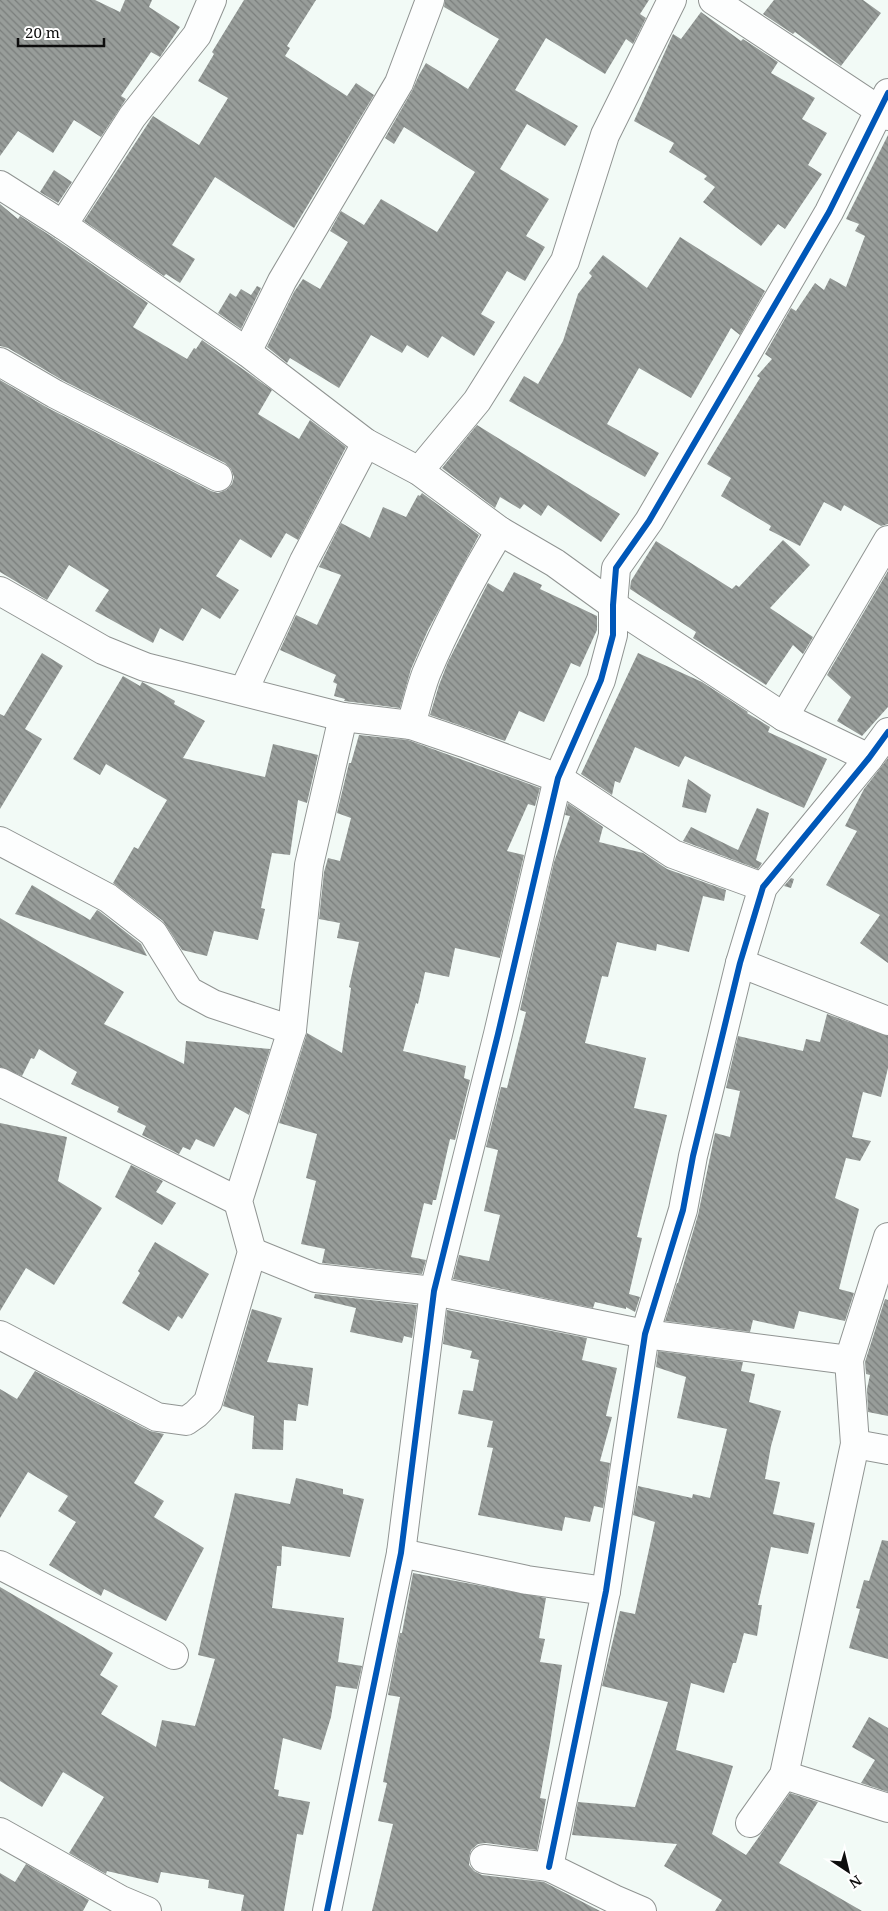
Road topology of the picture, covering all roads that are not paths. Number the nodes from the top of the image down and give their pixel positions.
1 (212, 0) edge
2 (430, 0) edge
3 (672, 0) edge
4 (713, 0) edge
5 (885, 106) edge
6 (0, 185) edge
7 (62, 225) junction
8 (247, 352) junction
9 (0, 362) edge
10 (366, 443) junction
11 (419, 471) junction
12 (218, 477) dead end
13 (500, 531) junction
14 (888, 540) edge
15 (0, 590) edge
16 (613, 605) junction
17 (244, 690) junction
18 (343, 716) junction
19 (784, 717) junction
20 (410, 725) junction
21 (888, 732) edge
22 (869, 758) junction
23 (558, 778) junction
24 (0, 841) edge
25 (763, 887) junction
26 (740, 963) junction
27 (888, 1021) edge
28 (292, 1030) junction
29 (0, 1082) edge
30 (238, 1201) junction
31 (888, 1237) edge
32 (252, 1252) junction
33 (434, 1291) junction
34 (645, 1334) junction
35 (0, 1335) edge
36 (849, 1360) junction
37 (856, 1444) junction
38 (888, 1450) edge
39 (401, 1553) junction
40 (0, 1565) edge
41 (606, 1590) junction
42 (174, 1655) dead end
43 (784, 1775) junction
44 (888, 1808) edge
45 (750, 1823) dead end
46 (0, 1832) edge
47 (484, 1858) dead end
48 (549, 1867) junction
49 (118, 1906) edge
50 (147, 1911) edge
51 (327, 1911) edge
52 (642, 1911) edge

1 - 7 street
2 - 8 street
3 - 11 street
4 - 5 street
5 - 16 street
6 - 7 street
7 - 8 street
8 - 10 street
9 - 12 street
10 - 11 street
10 - 17 street
11 - 13 street
13 - 16 street
13 - 20 street
14 - 19 street
15 - 17 street
16 - 19 street
16 - 23 street
17 - 18 street
18 - 20 street
18 - 28 street
19 - 22 street
20 - 23 street
21 - 22 street
22 - 25 street
23 - 25 street
23 - 33 street
24 - 28 street
25 - 26 street
26 - 27 street
26 - 34 street
28 - 30 street
29 - 30 street
30 - 32 street
31 - 36 street
32 - 33 street
32 - 35 street
33 - 34 street
33 - 39 street
34 - 36 street
34 - 41 street
36 - 37 street
37 - 38 street
37 - 43 street
39 - 41 street
39 - 51 street
40 - 42 street
41 - 48 street
43 - 44 street
43 - 45 street
46 - 49 street
47 - 48 street
48 - 52 street
49 - 50 street

